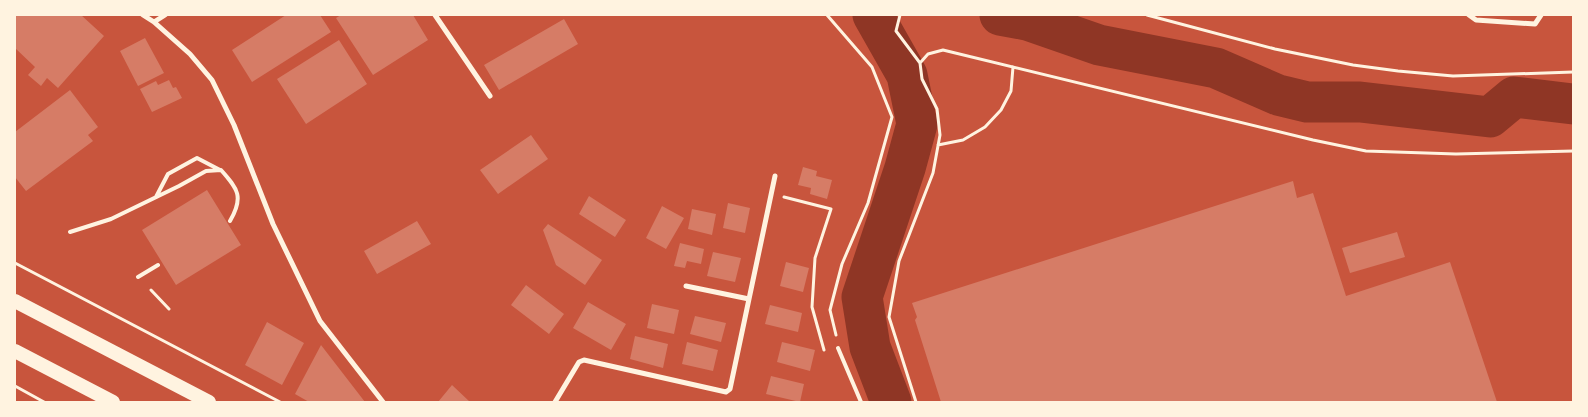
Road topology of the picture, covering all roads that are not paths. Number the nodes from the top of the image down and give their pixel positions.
1 (143, 15) edge
2 (165, 15) edge
3 (435, 15) edge
4 (1469, 15) edge
5 (1541, 15) edge
6 (154, 22) junction
7 (490, 96) dead end
8 (221, 170) junction
9 (776, 176) dead end
10 (156, 197) junction
11 (230, 221) dead end
12 (70, 232) dead end
13 (158, 265) dead end
14 (138, 277) dead end
15 (686, 286) dead end
16 (749, 299) junction
17 (15, 301) edge
18 (838, 348) road end
19 (15, 351) edge
20 (113, 402) edge
21 (209, 402) edge
22 (383, 402) edge
23 (555, 402) edge
24 (861, 402) edge

1 - 6 street
2 - 6 street
3 - 7 street
4 - 5 street
6 - 22 street
8 - 10 lane
8 - 10 lane
8 - 11 lane
9 - 16 street
10 - 12 lane
13 - 14 lane
15 - 16 street
16 - 23 street
17 - 21 highway
18 - 24 lane
19 - 20 highway

